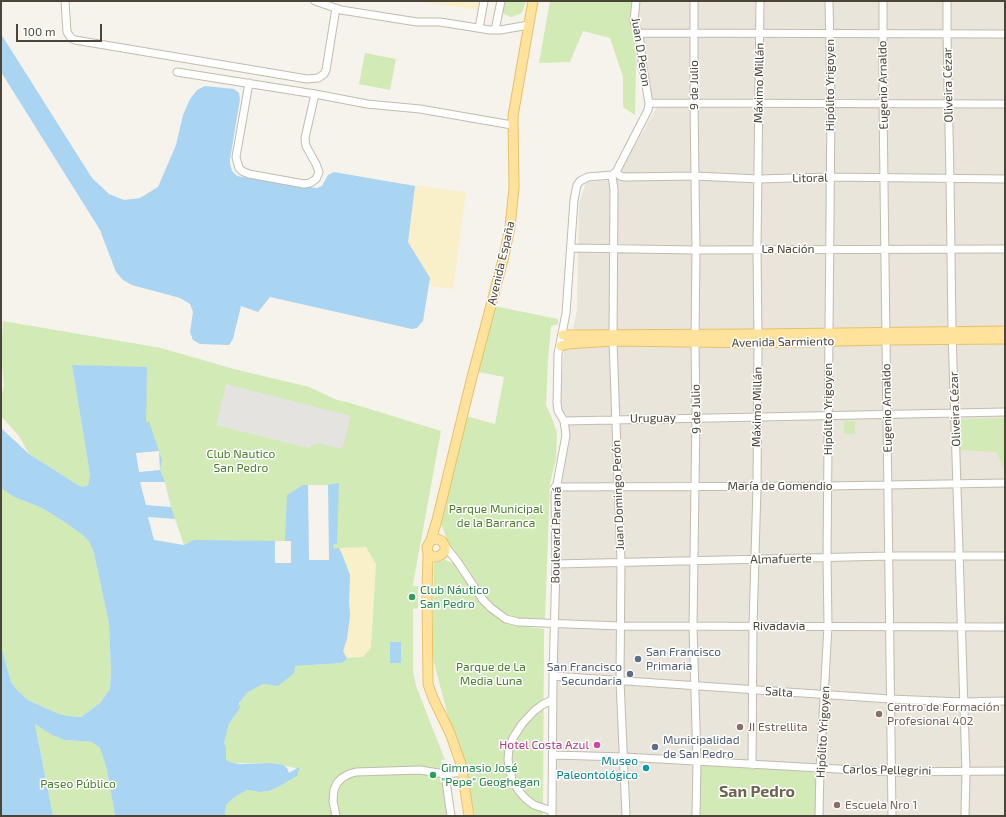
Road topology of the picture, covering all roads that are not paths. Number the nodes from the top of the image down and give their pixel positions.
1 (65, 1) edge
2 (315, 1) edge
3 (484, 1) edge
4 (501, 1) edge
5 (533, 1) edge
6 (636, 1) edge
7 (694, 1) edge
8 (760, 1) edge
9 (829, 1) edge
10 (883, 1) edge
11 (947, 1) edge
12 (336, 8) junction
13 (529, 25) junction
14 (479, 28) junction
15 (495, 30) junction
16 (639, 33) junction
17 (694, 33) junction
18 (760, 33) junction
19 (830, 34) junction
20 (882, 34) junction
21 (947, 34) junction
22 (1005, 34) edge
23 (177, 72) dead end
24 (249, 83) junction
25 (315, 94) junction
26 (649, 103) junction
27 (694, 103) junction
28 (759, 104) junction
29 (831, 104) junction
30 (883, 104) junction
31 (948, 104) junction
32 (1005, 104) edge
33 (512, 125) junction
34 (614, 173) junction
35 (695, 176) junction
36 (830, 177) junction
37 (884, 178) junction
38 (950, 178) junction
39 (758, 179) junction
40 (1005, 179) edge
41 (571, 248) junction
42 (613, 249) junction
43 (757, 249) junction
44 (830, 249) junction
45 (950, 249) junction
46 (1005, 249) edge
47 (696, 250) junction
48 (885, 250) junction
49 (1005, 331) edge
50 (563, 335) junction
51 (952, 335) junction
52 (886, 336) junction
53 (828, 337) junction
54 (613, 338) junction
55 (695, 338) junction
56 (758, 339) junction
57 (1005, 339) edge
58 (561, 346) junction
59 (956, 412) junction
60 (1005, 412) edge
61 (829, 415) junction
62 (887, 415) junction
63 (696, 417) junction
64 (757, 417) junction
65 (616, 419) junction
66 (564, 421) junction
67 (1005, 483) edge
68 (957, 484) junction
69 (888, 485) junction
70 (828, 486) junction
71 (617, 487) junction
72 (696, 487) junction
73 (757, 487) junction
74 (555, 488) junction
75 (439, 542) junction
76 (889, 556) junction
77 (1005, 556) edge
78 (433, 557) junction
79 (959, 557) junction
80 (827, 558) junction
81 (755, 559) junction
82 (694, 560) junction
83 (457, 561) junction
84 (621, 562) junction
85 (556, 564) junction
86 (554, 624) junction
87 (620, 626) junction
88 (693, 626) junction
89 (753, 626) junction
90 (828, 626) junction
91 (890, 626) junction
92 (960, 626) junction
93 (1005, 627) edge
94 (553, 676) junction
95 (620, 681) junction
96 (695, 687) junction
97 (752, 690) junction
98 (825, 695) junction
99 (890, 699) junction
100 (552, 700) junction
101 (1005, 701) edge
102 (963, 702) junction
103 (553, 755) junction
104 (624, 757) junction
105 (697, 761) junction
106 (752, 765) junction
107 (820, 769) junction
108 (966, 771) junction
109 (1005, 771) edge
110 (462, 772) junction
111 (891, 772) junction
112 (445, 774) junction
113 (552, 813) edge
114 (336, 816) edge
115 (451, 816) edge
116 (469, 816) edge
117 (626, 816) edge
118 (696, 816) edge
119 (820, 816) edge
120 (892, 816) edge
121 (965, 816) edge

1 - 12 street
2 - 12 street
3 - 14 street
4 - 15 street
5 - 13 main road, Avenida España
6 - 16 street, Juan D Peron
7 - 17 street, 9 de Julio
8 - 18 street, Máximo Millán
9 - 19 street, Hipólito Yrigoyen
10 - 20 street, Eugenio Arnaldo
11 - 21 street, Oliveira Cézar
12 - 14 street
13 - 15 street
13 - 33 main road, Avenida España
14 - 15 street
16 - 17 street
16 - 26 street, Juan D Peron
17 - 18 street
17 - 27 street, 9 de Julio
18 - 19 street
18 - 28 street, Máximo Millán
19 - 20 street
19 - 29 street, Hipólito Yrigoyen
20 - 21 street
20 - 30 street, Eugenio Arnaldo
21 - 22 street
21 - 31 street, Oliveira Cézar
23 - 24 street
24 - 25 street
24 - 25 street
25 - 33 street
26 - 27 street
26 - 34 street
27 - 28 street
27 - 35 street, 9 de Julio
28 - 29 street
28 - 39 street, Máximo Millán
29 - 30 street
29 - 36 street, Hipólito Yrigoyen
30 - 31 street
30 - 37 street, Eugenio Arnaldo
31 - 32 street
31 - 38 street, Oliveira Cézar
33 - 75 main road, Avenida España
34 - 35 street, Litoral
34 - 41 street, Boulevard Paraná
34 - 42 street, Juan Domingo Perón
35 - 39 street, Litoral
35 - 47 street, 9 de Julio
36 - 37 street, Litoral
36 - 39 street, Litoral
36 - 44 street, Hipólito Yrigoyen
37 - 38 street, Litoral
37 - 48 street, Eugenio Arnaldo
38 - 40 street, Litoral
38 - 45 street, Oliveira Cézar
39 - 43 street, Máximo Millán
41 - 42 street, La Nación
41 - 50 street, Boulevard Paraná
42 - 47 street, La Nación
42 - 54 street, Juan Domingo Perón
43 - 44 street, La Nación
43 - 47 street, La Nación
43 - 56 street, Máximo Millán
44 - 48 street, La Nación
44 - 53 street, Hipólito Yrigoyen
45 - 46 street, La Nación
45 - 48 street, La Nación
45 - 51 street, Oliveira Cézar
47 - 55 street, 9 de Julio
48 - 52 street, Eugenio Arnaldo
49 - 51 main road, Avenida Sarmiento
50 - 54 main road, Avenida Sarmiento
50 - 58 street, Boulevard Paraná
51 - 52 main road, Avenida Sarmiento
51 - 57 main road, Avenida Sarmiento
51 - 59 street, Oliveira Cézar
52 - 53 main road, Avenida Sarmiento
52 - 62 street, Eugenio Arnaldo
53 - 56 main road, Avenida Sarmiento
53 - 61 street, Hipólito Yrigoyen
54 - 55 main road, Avenida Sarmiento
54 - 58 main road, Avenida Sarmiento
54 - 65 street, Juan Domingo Perón
55 - 56 main road, Avenida Sarmiento
55 - 63 street, 9 de Julio
56 - 64 street, Máximo Millán
58 - 66 street, Boulevard Paraná
59 - 60 street, Uruguay
59 - 62 street, Uruguay
59 - 68 street, Oliveira Cézar
61 - 62 street, Uruguay
61 - 64 street, Uruguay
61 - 70 street, Hipólito Yrigoyen
62 - 69 street, Eugenio Arnaldo
63 - 64 street, Uruguay
63 - 65 street, Uruguay
63 - 72 street, 9 de Julio
64 - 73 street, Máximo Millán
65 - 66 street, Uruguay
65 - 71 street, Juan Domingo Perón
66 - 74 street, Boulevard Paraná
67 - 68 street, María de Gomendio
68 - 69 street, María de Gomendio
68 - 79 street, Oliveira Cézar
69 - 70 street, María de Gomendio
69 - 76 street, Eugenio Arnaldo
70 - 73 street, María de Gomendio
70 - 80 street, Hipólito Yrigoyen
71 - 72 street, María de Gomendio
71 - 74 street, María de Gomendio
71 - 84 street, Juan Domingo Perón
72 - 73 street, María de Gomendio
72 - 82 street, 9 de Julio
73 - 81 street, Máximo Millán
74 - 85 street, Boulevard Paraná
75 - 78 main road, Avenida España
75 - 78 main road, Avenida España
75 - 83 street
76 - 79 street, Almafuerte
76 - 80 street, Almafuerte
76 - 91 street, Eugenio Arnaldo
77 - 79 street, Almafuerte
78 - 83 street
78 - 110 main road, Avenida España
79 - 92 street, Oliveira Cézar
80 - 81 street, Almafuerte
80 - 90 street, Hipólito Yrigoyen
81 - 82 street, Almafuerte
81 - 89 street, Máximo Millán
82 - 84 street, Almafuerte
82 - 88 street, 9 de Julio
83 - 86 street, Rivadavia
84 - 85 street, Almafuerte
84 - 87 street, Juan Domingo Perón
85 - 86 street, Boulevard Paraná
86 - 87 street, Rivadavia
86 - 94 street, Boulevard Paraná
87 - 88 street, Rivadavia
87 - 95 street, Juan Domingo Perón
88 - 89 street, Rivadavia
88 - 96 street, 9 de Julio
89 - 90 street, Rivadavia
89 - 97 street, Máximo Millán
90 - 91 street, Rivadavia
90 - 98 street, Hipólito Yrigoyen
91 - 92 street, Rivadavia
91 - 99 street, Eugenio Arnaldo
92 - 93 street, Rivadavia
92 - 102 street, Oliveira Cézar
94 - 95 street, Salta
94 - 100 street, Boulevard Paraná
95 - 96 street, Salta
95 - 104 street, Juan Domingo Perón
96 - 97 street, Salta
96 - 105 street, 9 de Julio
97 - 98 street, Salta
97 - 106 street, Máximo Millán
98 - 99 street, Salta
98 - 107 street, Hipólito Yrigoyen
99 - 102 street, Salta
99 - 111 street, Eugenio Arnaldo
100 - 103 street, Boulevard Paraná
100 - 113 street
101 - 102 street, Salta
102 - 108 street, Oliveira Cézar
103 - 104 street, Carlos Pellegrini
103 - 113 street, Boulevard Paraná
104 - 105 street, Carlos Pellegrini
104 - 117 street, Juan Domingo Perón
105 - 106 street, Carlos Pellegrini
105 - 118 street, 9 de Julio
106 - 107 street, Carlos Pellegrini
107 - 111 street, Carlos Pellegrini
107 - 119 street, Hipólito Yrigoyen
108 - 109 street, Carlos Pellegrini
108 - 111 street, Carlos Pellegrini
108 - 121 street, Oliveira Cézar
110 - 112 street
110 - 116 main road, Avenida España
111 - 120 street, Eugenio Arnaldo
112 - 114 street
112 - 115 street

